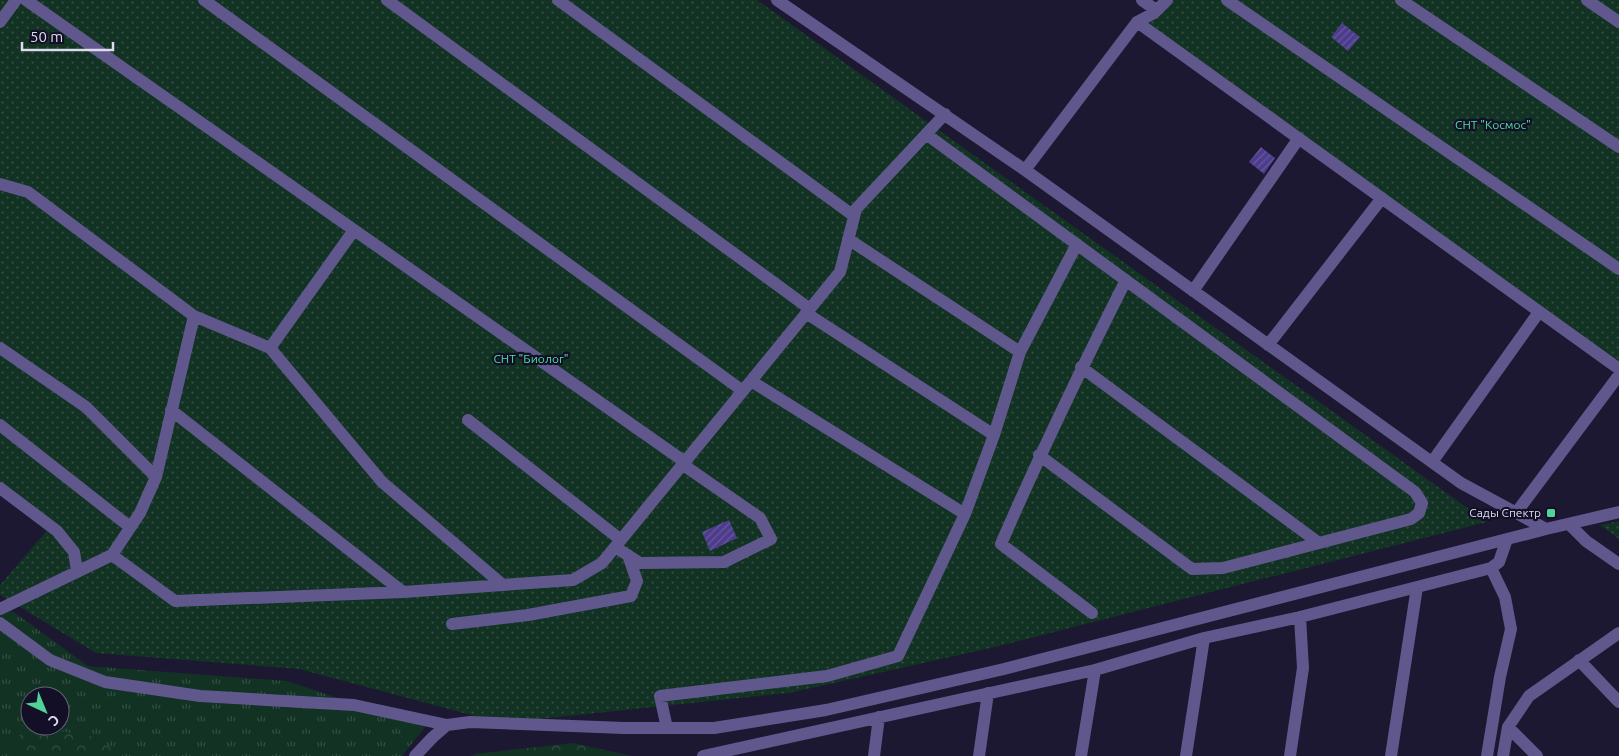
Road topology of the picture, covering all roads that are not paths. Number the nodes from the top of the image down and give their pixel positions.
1 (16, 0) edge
2 (26, 0) edge
3 (204, 0) edge
4 (387, 0) edge
5 (558, 0) edge
6 (777, 0) edge
7 (1142, 0) edge
8 (1167, 0) edge
9 (1226, 0) edge
10 (1401, 0) edge
11 (1587, 0) edge
12 (1156, 10) junction
13 (0, 22) edge
14 (1137, 22) junction
15 (1619, 22) edge
16 (945, 114) junction
17 (926, 134) junction
18 (1299, 138) junction
19 (1619, 147) edge
20 (1025, 170) junction
21 (0, 184) edge
22 (1382, 198) junction
23 (854, 216) junction
24 (354, 230) junction
25 (848, 239) junction
26 (1077, 244) junction
27 (1619, 269) edge
28 (1126, 280) junction
29 (1193, 292) junction
30 (808, 311) junction
31 (1539, 312) junction
32 (194, 316) junction
33 (1268, 345) junction
34 (0, 348) edge
35 (270, 348) junction
36 (1020, 352) junction
37 (1081, 367) junction
38 (1619, 369) edge
39 (1619, 375) edge
40 (747, 386) junction
41 (172, 410) junction
42 (468, 420) dead end
43 (0, 425) edge
44 (994, 435) junction
45 (1039, 455) junction
46 (1432, 462) junction
47 (683, 463) junction
48 (156, 477) junction
49 (0, 488) edge
50 (1619, 512) edge
51 (1516, 513) junction
52 (964, 514) junction
53 (1570, 524) junction
54 (130, 527) junction
55 (1546, 529) junction
56 (1507, 540) junction
57 (618, 543) junction
58 (1319, 543) junction
59 (112, 554) junction
60 (628, 555) junction
61 (1619, 564) edge
62 (1491, 568) junction
63 (77, 571) junction
64 (502, 585) junction
65 (1417, 587) junction
66 (403, 592) junction
67 (0, 609) edge
68 (1092, 613) dead end
69 (1300, 617) junction
70 (0, 623) edge
71 (452, 624) dead end
72 (1619, 633) edge
73 (1204, 638) junction
74 (1579, 660) junction
75 (1095, 670) junction
76 (988, 693) junction
77 (1619, 702) edge
78 (880, 717) junction
79 (447, 725) junction
80 (1508, 726) junction
81 (667, 728) junction
82 (770, 742) junction
83 (415, 756) edge
84 (702, 756) edge
85 (768, 756) edge
86 (874, 756) edge
87 (979, 756) edge
88 (1082, 756) edge
89 (1186, 756) edge
90 (1290, 756) edge
91 (1391, 756) edge
92 (1487, 756) edge
93 (1503, 756) edge
94 (1537, 756) edge

1 - 13 street
2 - 24 street
3 - 40 street
4 - 30 street
5 - 23 street
6 - 16 street
7 - 12 street
8 - 12 street
9 - 27 street
10 - 19 street
11 - 15 street
12 - 14 street
14 - 18 street
14 - 20 street
16 - 17 street
16 - 20 street
17 - 23 street
17 - 26 street
18 - 22 street
18 - 29 street
20 - 29 street
21 - 32 street
22 - 31 street
22 - 33 street
23 - 25 street
24 - 35 street
24 - 47 street
25 - 30 street
25 - 36 street
26 - 28 street
26 - 36 street
28 - 37 street
28 - 58 street
29 - 33 street
30 - 40 street
30 - 44 street
31 - 38 street
31 - 46 street
32 - 35 street
32 - 41 street
33 - 46 street
34 - 48 street
35 - 64 street
36 - 44 street
37 - 45 street
37 - 58 street
39 - 51 street
40 - 47 street
40 - 52 street
41 - 48 street
41 - 66 street
42 - 57 street
43 - 54 street
44 - 52 street
45 - 58 street
45 - 68 street
46 - 51 street
47 - 57 street
47 - 60 street
48 - 54 street
49 - 63 street
50 - 53 street
51 - 55 street
52 - 81 street
53 - 55 street
53 - 61 street
54 - 59 street
55 - 56 street
56 - 62 street
56 - 81 street
57 - 60 street
57 - 64 street
59 - 63 street
59 - 66 street
60 - 71 street
62 - 65 street
62 - 92 street
63 - 67 street
64 - 66 street
65 - 69 street
65 - 91 street
69 - 73 street
69 - 90 street
70 - 79 street
72 - 74 street
73 - 75 street
73 - 89 street
74 - 77 street
74 - 80 street
75 - 76 street
75 - 88 street
76 - 78 street
76 - 87 street
78 - 82 street
78 - 86 street
79 - 81 street
79 - 83 street
80 - 93 street
80 - 94 street
82 - 84 street
82 - 85 street

